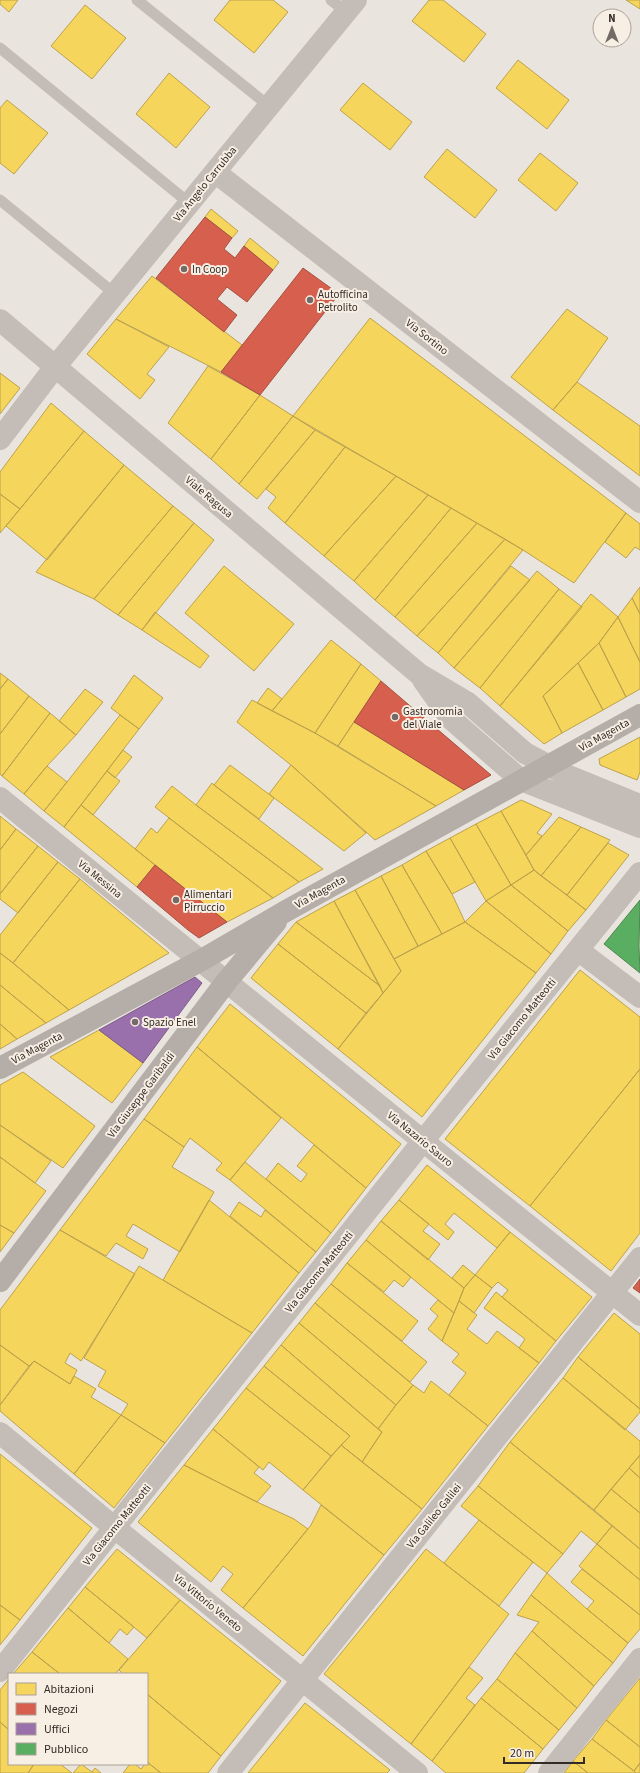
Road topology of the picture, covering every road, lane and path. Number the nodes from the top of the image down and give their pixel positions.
1 (137, 0) edge
2 (344, 4) edge
3 (0, 48) edge
4 (269, 106) junction
5 (215, 172) junction
6 (0, 200) edge
7 (189, 203) junction
8 (115, 294) junction
9 (0, 320) edge
10 (55, 367) junction
11 (0, 439) edge
12 (640, 502) edge
13 (419, 674) junction
14 (640, 715) edge
15 (548, 765) junction
16 (521, 780) junction
17 (0, 798) edge
18 (640, 805) edge
19 (640, 828) edge
20 (640, 873) edge
21 (286, 911) junction
22 (578, 950) junction
23 (200, 961) junction
24 (226, 982) junction
25 (640, 997) edge
26 (0, 1068) edge
27 (423, 1141) junction
28 (640, 1258) edge
29 (0, 1281) edge
30 (613, 1293) junction
31 (640, 1315) edge
32 (0, 1433) edge
33 (115, 1528) junction
34 (640, 1658) edge
35 (0, 1671) edge
36 (303, 1679) junction
37 (228, 1773) edge
38 (417, 1773) edge
39 (549, 1773) edge

1 - 4 lane
2 - 4 street, Via Angelo Carrubba
3 - 7 lane
4 - 5 street, Via Angelo Carrubba
5 - 7 street, Via Angelo Carrubba
5 - 12 street, Via Sortino
6 - 8 lane
7 - 8 street, Via Angelo Carrubba
8 - 10 street, Via Angelo Carrubba
9 - 10 street, Viale Ragusa
10 - 11 street, Via Angelo Carrubba
10 - 13 street, Viale Ragusa
13 - 15 street
13 - 16 street
14 - 15 street, Via Magenta
15 - 16 street, Via Magenta
15 - 18 street
16 - 19 street
16 - 21 street, Via Magenta
17 - 23 street, Via Messina
20 - 22 street, Via Giacomo Matteotti
21 - 23 street, Via Magenta
21 - 24 street, Via Giuseppe Garibaldi
22 - 25 street
22 - 27 street, Via Giacomo Matteotti
23 - 24 street, Via Nazario Sauro
23 - 26 street, Via Magenta
24 - 27 street, Via Nazario Sauro
24 - 29 street, Via Giuseppe Garibaldi
27 - 30 street, Via Nazario Sauro
27 - 33 street, Via Giacomo Matteotti
28 - 30 street, Via Galileo Galilei
30 - 31 street, Via Nazario Sauro
30 - 36 street, Via Galileo Galilei
32 - 33 street, Via Vittorio Veneto
33 - 35 street, Via Giacomo Matteotti
33 - 36 street, Via Vittorio Veneto
34 - 39 street
36 - 37 street, Via Galileo Galilei
36 - 38 street, Via Vittorio Veneto

